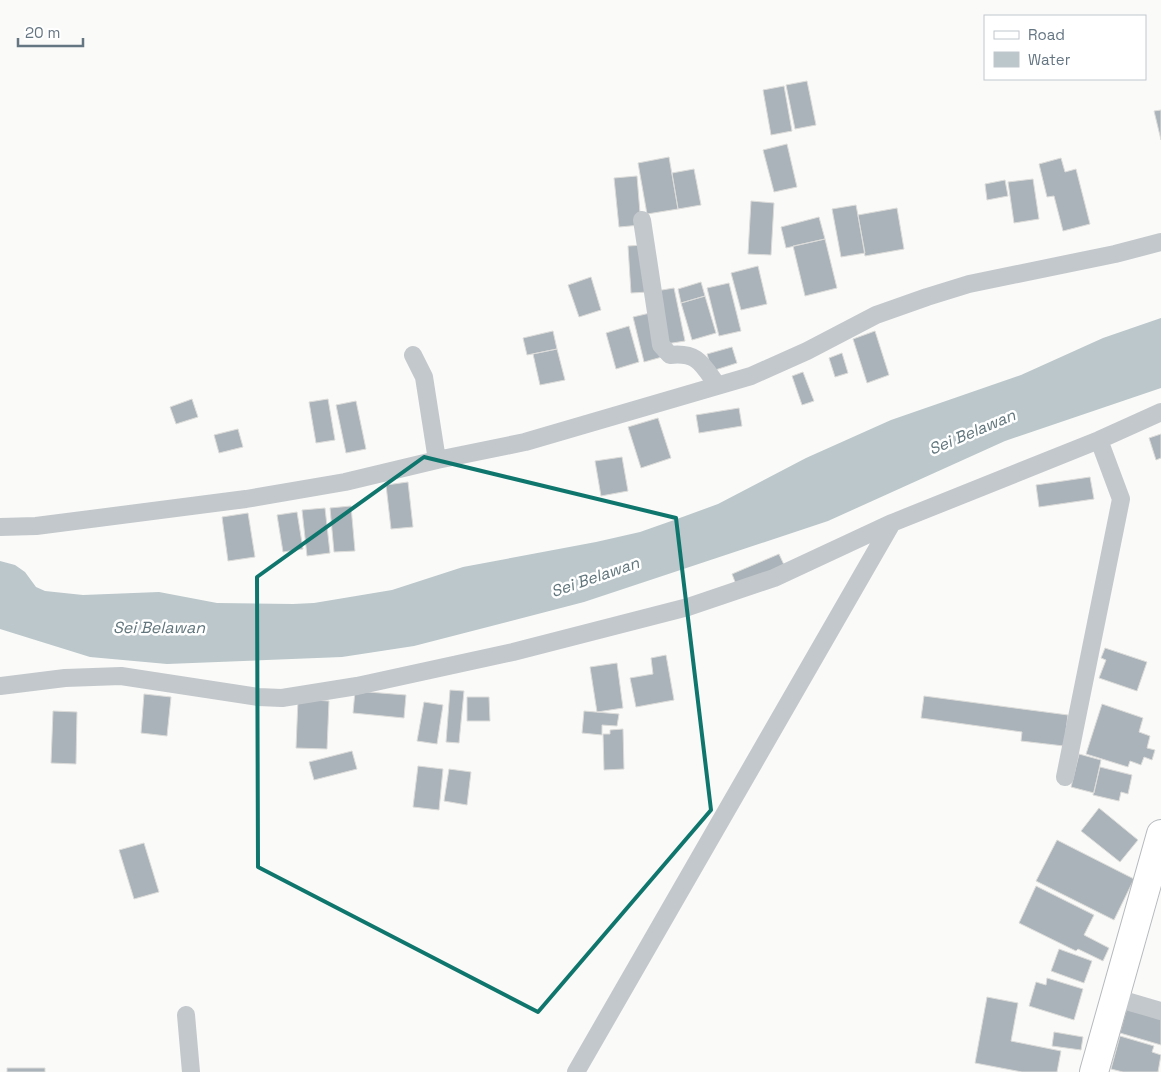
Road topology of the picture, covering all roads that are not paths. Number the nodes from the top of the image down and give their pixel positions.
1 (642, 220) dead end
2 (1161, 242) edge
3 (413, 355) dead end
4 (717, 385) junction
5 (1161, 412) edge
6 (1099, 440) junction
7 (437, 460) junction
8 (892, 522) junction
9 (0, 527) edge
10 (0, 686) edge
11 (1065, 777) dead end
12 (1161, 834) edge
13 (1116, 998) junction
14 (1161, 1011) edge
15 (186, 1014) dead end
16 (191, 1072) edge
17 (576, 1072) edge
18 (1094, 1072) edge

1 - 4 street
2 - 4 street
3 - 7 street
4 - 7 street
5 - 6 street
6 - 8 street
6 - 11 street
7 - 9 street
8 - 10 street
8 - 17 street
12 - 13 main road
13 - 14 street
13 - 18 main road
15 - 16 street

